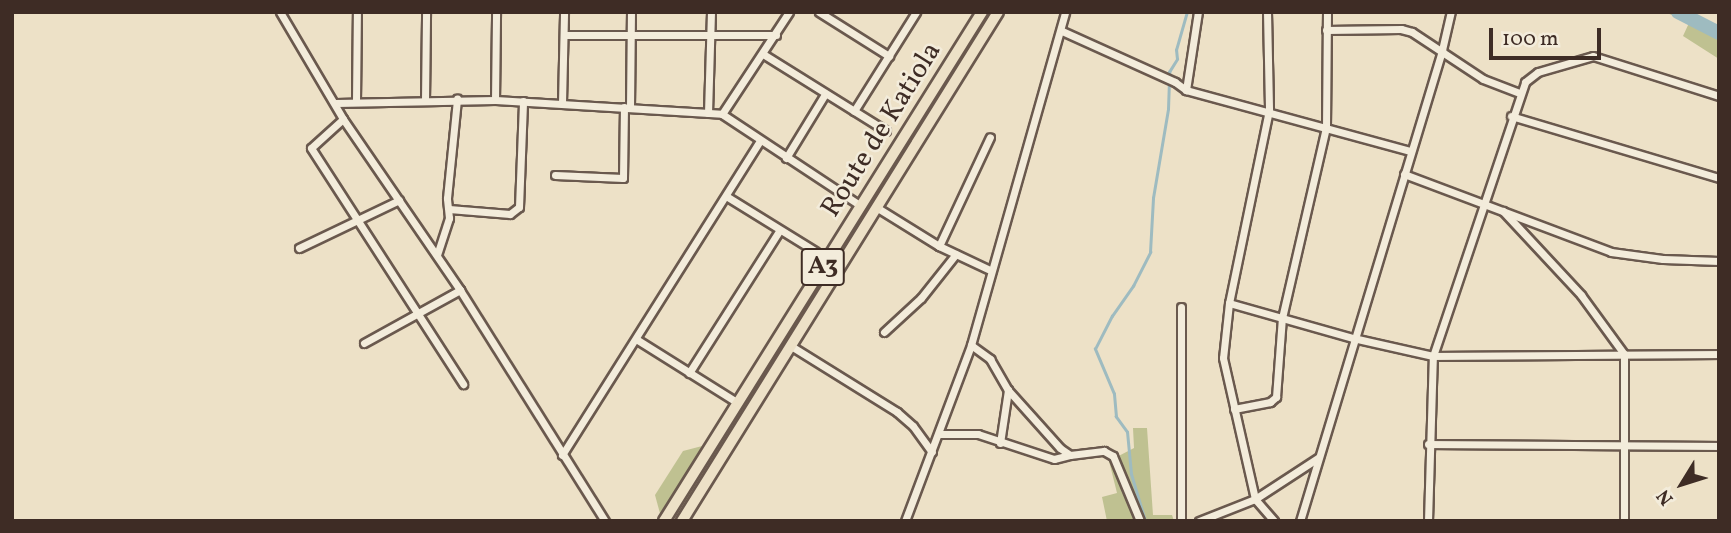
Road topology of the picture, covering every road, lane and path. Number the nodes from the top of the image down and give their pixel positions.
1 (280, 12) edge
2 (357, 12) edge
3 (426, 12) edge
4 (496, 12) edge
5 (564, 12) edge
6 (631, 12) edge
7 (711, 12) edge
8 (789, 12) edge
9 (819, 12) edge
10 (916, 12) edge
11 (982, 12) edge
12 (998, 12) edge
13 (1065, 12) edge
14 (1198, 12) edge
15 (1267, 12) edge
16 (1327, 12) edge
17 (1451, 12) edge
18 (1326, 30) junction
19 (1062, 31) junction
20 (630, 32) junction
21 (711, 33) junction
22 (564, 34) junction
23 (776, 35) junction
24 (1442, 50) junction
25 (763, 54) junction
26 (889, 56) junction
27 (1186, 90) junction
28 (1519, 93) junction
29 (825, 94) junction
30 (1719, 96) edge
31 (457, 99) junction
32 (425, 100) junction
33 (495, 100) junction
34 (356, 101) junction
35 (523, 101) junction
36 (336, 103) junction
37 (562, 103) junction
38 (627, 107) junction
39 (1269, 110) junction
40 (854, 111) junction
41 (708, 113) junction
42 (722, 114) junction
43 (1511, 116) junction
44 (343, 119) junction
45 (1325, 127) junction
46 (886, 131) dead end
47 (990, 137) dead end
48 (760, 141) junction
49 (1411, 151) junction
50 (786, 158) junction
51 (1404, 174) junction
52 (555, 175) dead end
53 (1719, 178) edge
54 (726, 196) junction
55 (398, 200) junction
56 (1484, 203) junction
57 (861, 206) junction
58 (876, 207) junction
59 (449, 209) junction
60 (1503, 211) junction
61 (355, 218) junction
62 (779, 230) junction
63 (939, 246) junction
64 (299, 248) dead end
65 (815, 251) dead end
66 (956, 254) junction
67 (437, 255) junction
68 (1719, 261) edge
69 (990, 270) junction
70 (460, 290) junction
71 (1230, 303) junction
72 (1181, 307) dead end
73 (415, 315) junction
74 (1282, 318) junction
75 (884, 332) dead end
76 (1353, 338) junction
77 (636, 339) junction
78 (364, 343) dead end
79 (971, 345) junction
80 (790, 346) junction
81 (1624, 354) junction
82 (1719, 354) edge
83 (1433, 356) junction
84 (689, 373) junction
85 (463, 384) dead end
86 (1008, 390) junction
87 (738, 403) junction
88 (1234, 409) junction
89 (939, 434) junction
90 (1000, 443) junction
91 (1428, 444) junction
92 (1624, 445) junction
93 (1719, 446) edge
94 (932, 452) junction
95 (562, 454) junction
96 (1070, 455) junction
97 (1319, 458) junction
98 (1255, 499) junction
99 (605, 521) edge
100 (664, 521) edge
101 (682, 521) edge
102 (905, 521) edge
103 (1140, 521) edge
104 (1181, 521) edge
105 (1199, 521) edge
106 (1274, 521) edge
107 (1300, 521) edge
108 (1428, 521) edge
109 (1624, 521) edge

1 - 36 street
2 - 34 street
3 - 32 street
4 - 33 street
5 - 22 street
6 - 20 street
7 - 21 street
8 - 23 street
9 - 26 street
10 - 26 street
11 - 57 highway, Route de Katiola / A3
12 - 58 highway, Route de Katiola / A3
13 - 19 street
14 - 27 street
15 - 39 street
16 - 18 street
17 - 24 street
18 - 24 street
18 - 45 street
19 - 27 street
19 - 69 street
20 - 21 street
20 - 22 street
20 - 38 street
21 - 23 street
21 - 41 street
22 - 37 street
23 - 25 street
24 - 28 street
24 - 49 street
25 - 29 street
25 - 42 street
26 - 40 street
27 - 39 street
28 - 30 street
28 - 43 street
29 - 40 street
29 - 50 street
31 - 32 street
31 - 33 street
31 - 59 street
32 - 34 street
33 - 35 street
34 - 36 street
35 - 37 street
35 - 59 street
36 - 44 street
37 - 38 street
38 - 41 street
38 - 52 street
39 - 45 street
39 - 71 street
40 - 46 street
41 - 42 street
42 - 48 street
43 - 53 street
43 - 56 street
44 - 55 street
44 - 61 street
45 - 49 street
45 - 74 street
47 - 63 street
48 - 50 street
48 - 54 street
49 - 51 street
50 - 57 street
51 - 56 street
51 - 76 street
54 - 62 street
54 - 77 street
55 - 61 street
55 - 67 street
56 - 60 street
56 - 83 street
57 - 87 highway, Route de Katiola / A3
58 - 63 street
58 - 80 highway, Route de Katiola / A3
59 - 67 street
60 - 68 street
60 - 81 street
61 - 64 street
61 - 73 street
62 - 65 street
62 - 84 street
63 - 66 street
66 - 69 street
66 - 75 street
67 - 70 street
69 - 79 street
70 - 73 street
70 - 95 street
71 - 74 street
71 - 88 street
72 - 104 street
73 - 78 street
73 - 85 street
74 - 76 street
74 - 88 street
76 - 83 street
76 - 97 street
77 - 84 street
77 - 95 street
79 - 86 street
79 - 89 street
80 - 94 street
80 - 101 highway, Route de Katiola / A3
81 - 82 street
81 - 83 street
81 - 92 street
83 - 91 street
84 - 87 street
86 - 90 street
86 - 96 street
87 - 100 highway, Route de Katiola / A3
88 - 98 street
89 - 90 street
89 - 94 street
90 - 96 street
91 - 92 street
91 - 108 street
92 - 93 street
92 - 109 street
94 - 102 street
95 - 99 street
96 - 103 street
97 - 98 street
97 - 107 street
98 - 105 street
98 - 106 street

